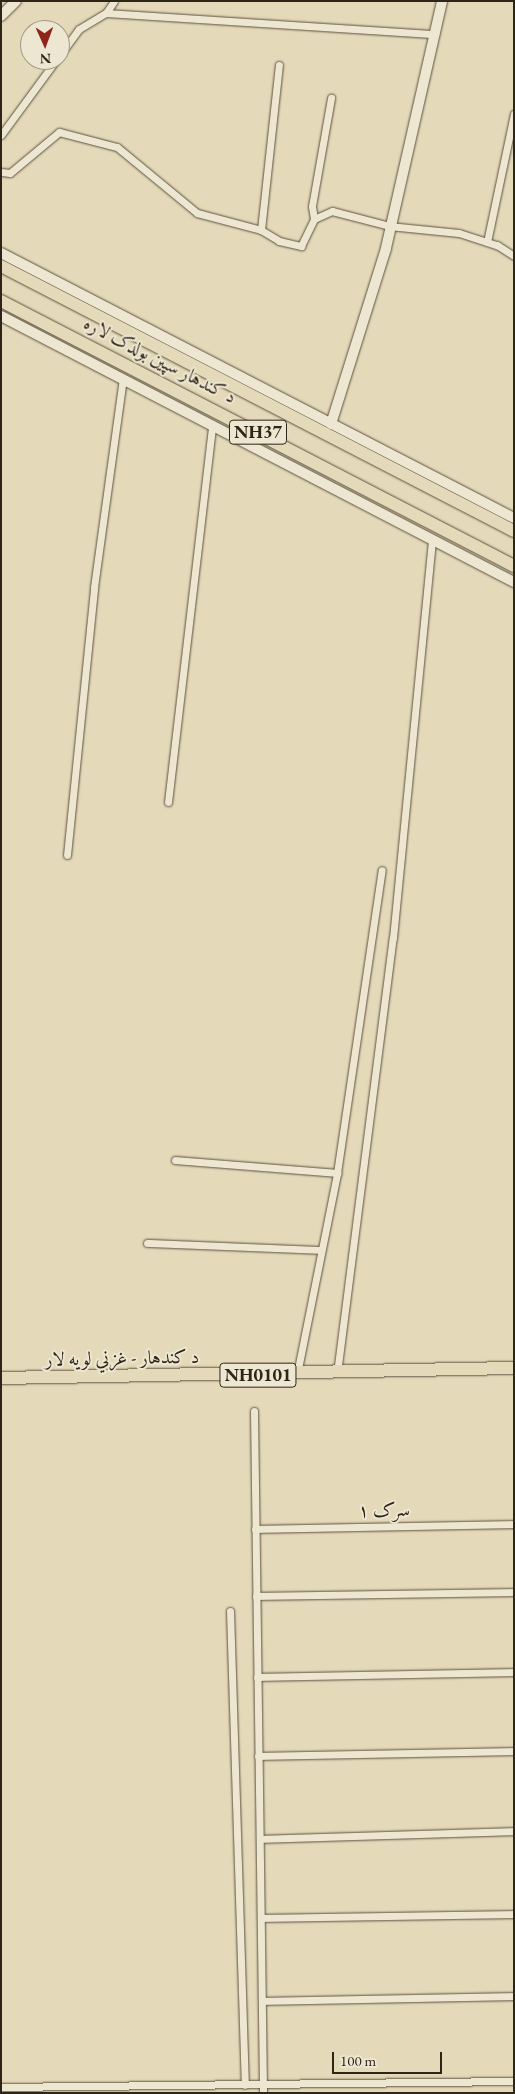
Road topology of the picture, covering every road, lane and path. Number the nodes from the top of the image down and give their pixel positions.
1 (16, 1) edge
2 (114, 1) edge
3 (442, 1) edge
4 (106, 13) junction
5 (1, 16) edge
6 (434, 34) junction
7 (70, 41) edge
8 (279, 65) dead end
9 (49, 70) edge
10 (331, 98) dead end
11 (514, 114) edge
12 (1, 135) edge
13 (1, 172) edge
14 (314, 219) junction
15 (389, 226) junction
16 (261, 230) junction
17 (487, 242) junction
18 (1, 253) edge
19 (514, 256) edge
20 (1, 266) edge
21 (1, 301) edge
22 (1, 316) edge
23 (123, 379) junction
24 (331, 424) junction
25 (212, 425) junction
26 (514, 518) edge
27 (514, 531) edge
28 (432, 540) junction
29 (514, 566) edge
30 (514, 582) edge
31 (168, 802) dead end
32 (67, 855) dead end
33 (382, 870) dead end
34 (175, 1160) dead end
35 (337, 1174) junction
36 (147, 1243) dead end
37 (321, 1250) junction
38 (514, 1368) edge
39 (297, 1374) junction
40 (337, 1374) junction
41 (1, 1378) edge
42 (254, 1412) dead end
43 (514, 1524) edge
44 (255, 1529) junction
45 (514, 1592) edge
46 (256, 1596) junction
47 (230, 1611) dead end
48 (514, 1672) edge
49 (257, 1677) junction
50 (514, 1751) edge
51 (258, 1756) junction
52 (514, 1831) edge
53 (260, 1839) junction
54 (514, 1914) edge
55 (261, 1918) junction
56 (514, 1996) edge
57 (262, 2001) junction
58 (514, 2081) edge
59 (263, 2084) junction
60 (245, 2085) junction
61 (1, 2088) edge
62 (263, 2093) edge

1 - 5 street
2 - 4 street
3 - 6 street
4 - 6 street
4 - 7 street
6 - 15 street
8 - 16 street
9 - 12 street
10 - 14 street
11 - 17 street
13 - 16 street
14 - 15 street
14 - 16 street
15 - 17 street
15 - 24 street
17 - 19 street
18 - 24 street
20 - 27 highway, د کندهار سپین بولدک لاره / NH37
21 - 29 highway, د کندهار سپین بولدک لاره / NH37
22 - 23 street
23 - 25 street
23 - 32 street
24 - 26 street
25 - 28 street
25 - 31 street
28 - 30 street
28 - 40 street
33 - 35 street
34 - 35 street
35 - 37 street
36 - 37 street
37 - 39 street
38 - 40 highway, د کندهار - غزني لويه لار / NH0101
39 - 40 highway, د کندهار - غزني لويه لار / NH0101
39 - 41 highway, د کندهار - غزني لويه لار / NH0101
42 - 44 street
43 - 44 street, سرک ۱
44 - 46 street
45 - 46 street
46 - 49 street
47 - 60 street
48 - 49 street
49 - 51 street
50 - 51 street
51 - 53 street
52 - 53 street
53 - 55 street
54 - 55 street
55 - 57 street
56 - 57 street
57 - 59 street
58 - 59 street
59 - 60 street
59 - 62 street
60 - 61 street

